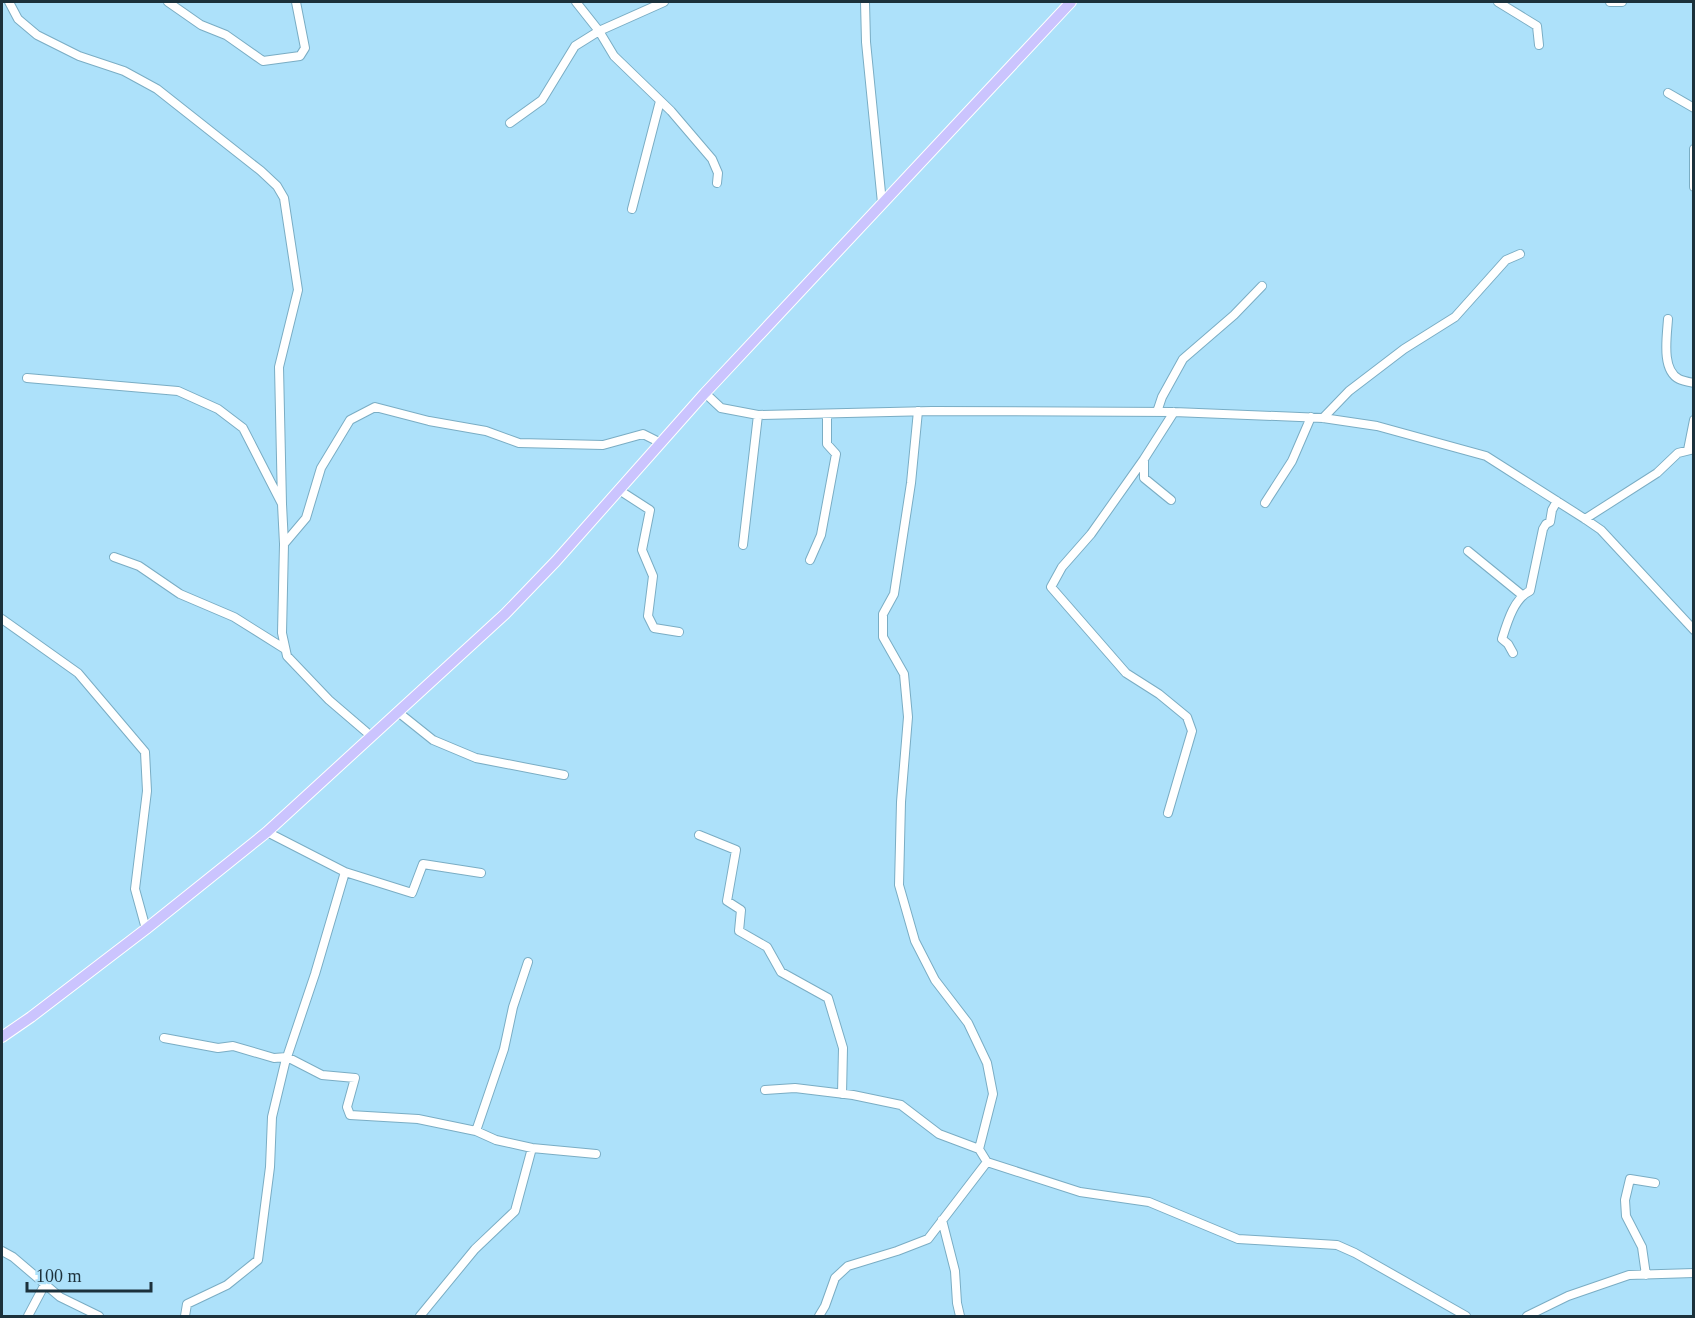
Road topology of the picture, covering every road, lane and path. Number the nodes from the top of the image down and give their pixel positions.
1 (9, 2) edge
2 (168, 2) edge
3 (296, 2) edge
4 (576, 2) edge
5 (664, 2) edge
6 (865, 2) edge
7 (1071, 2) edge
8 (1498, 2) edge
9 (1610, 2) edge
10 (1622, 2) edge
11 (599, 31) junction
12 (1539, 45) dead end
13 (1668, 93) dead end
14 (660, 101) junction
15 (1694, 108) edge
16 (510, 123) dead end
17 (1694, 149) edge
18 (717, 183) dead end
19 (1694, 187) edge
20 (882, 203) junction
21 (632, 209) dead end
22 (1520, 254) dead end
23 (1262, 286) dead end
24 (1668, 319) dead end
25 (27, 378) dead end
26 (1694, 383) edge
27 (705, 393) junction
28 (918, 411) junction
29 (1157, 412) junction
30 (1174, 412) junction
31 (827, 414) junction
32 (758, 415) junction
33 (1311, 417) junction
34 (1323, 418) junction
35 (1694, 420) edge
36 (661, 443) junction
37 (1691, 449) edge
38 (1144, 459) junction
39 (619, 490) junction
40 (1171, 500) dead end
41 (1557, 501) junction
42 (1265, 503) dead end
43 (282, 504) junction
44 (1585, 519) junction
45 (284, 544) junction
46 (743, 545) dead end
47 (1468, 551) dead end
48 (114, 557) dead end
49 (810, 560) dead end
50 (1522, 595) junction
51 (2, 619) edge
52 (1694, 630) edge
53 (679, 632) dead end
54 (285, 649) junction
55 (1513, 652) dead end
56 (398, 711) junction
57 (371, 736) junction
58 (564, 775) dead end
59 (1168, 813) dead end
60 (267, 831) junction
61 (699, 835) dead end
62 (345, 872) junction
63 (481, 873) dead end
64 (146, 928) junction
65 (528, 962) dead end
66 (2, 1037) edge
67 (164, 1038) dead end
68 (287, 1057) junction
69 (765, 1090) dead end
70 (842, 1094) junction
71 (476, 1131) junction
72 (532, 1148) junction
73 (979, 1149) junction
74 (596, 1154) dead end
75 (987, 1162) junction
76 (1655, 1183) dead end
77 (942, 1220) junction
78 (2, 1251) edge
79 (1694, 1273) edge
80 (1646, 1275) junction
81 (45, 1284) junction
82 (28, 1317) edge
83 (99, 1317) edge
84 (185, 1317) edge
85 (420, 1317) edge
86 (819, 1317) edge
87 (960, 1317) edge
88 (1466, 1317) edge
89 (1527, 1317) edge

1 - 43 street
2 - 3 street
4 - 11 street
5 - 11 street
6 - 20 street
7 - 20 main road
8 - 12 street
9 - 10 street
11 - 14 street
11 - 16 street
13 - 15 street
14 - 18 street
14 - 21 street
17 - 19 street
20 - 27 main road
22 - 34 street
23 - 29 street
24 - 26 street
25 - 43 street
27 - 32 street
27 - 36 main road
28 - 29 street
28 - 31 street
28 - 73 street
29 - 30 street
30 - 33 street
30 - 38 street
31 - 32 street
31 - 49 street
32 - 46 street
33 - 34 street
33 - 42 street
34 - 41 street
35 - 37 street
36 - 39 main road
36 - 45 street
37 - 44 street
38 - 40 street
38 - 59 street
39 - 53 street
39 - 56 main road
41 - 44 street
41 - 50 street
43 - 45 street
44 - 52 street
45 - 54 street
47 - 50 street
48 - 54 street
50 - 55 street
51 - 64 street
54 - 57 street
56 - 57 main road
56 - 58 street
57 - 60 main road
60 - 62 street
60 - 64 main road
61 - 70 street
62 - 63 street
62 - 68 street
64 - 66 main road
65 - 71 street
67 - 68 street
68 - 71 street
68 - 84 street
69 - 70 street
70 - 73 street
71 - 72 street
72 - 74 street
72 - 85 street
73 - 75 street
75 - 77 street
75 - 88 street
76 - 80 street
77 - 86 street
77 - 87 street
78 - 81 street
79 - 80 street
80 - 89 street
81 - 82 street
81 - 83 street

